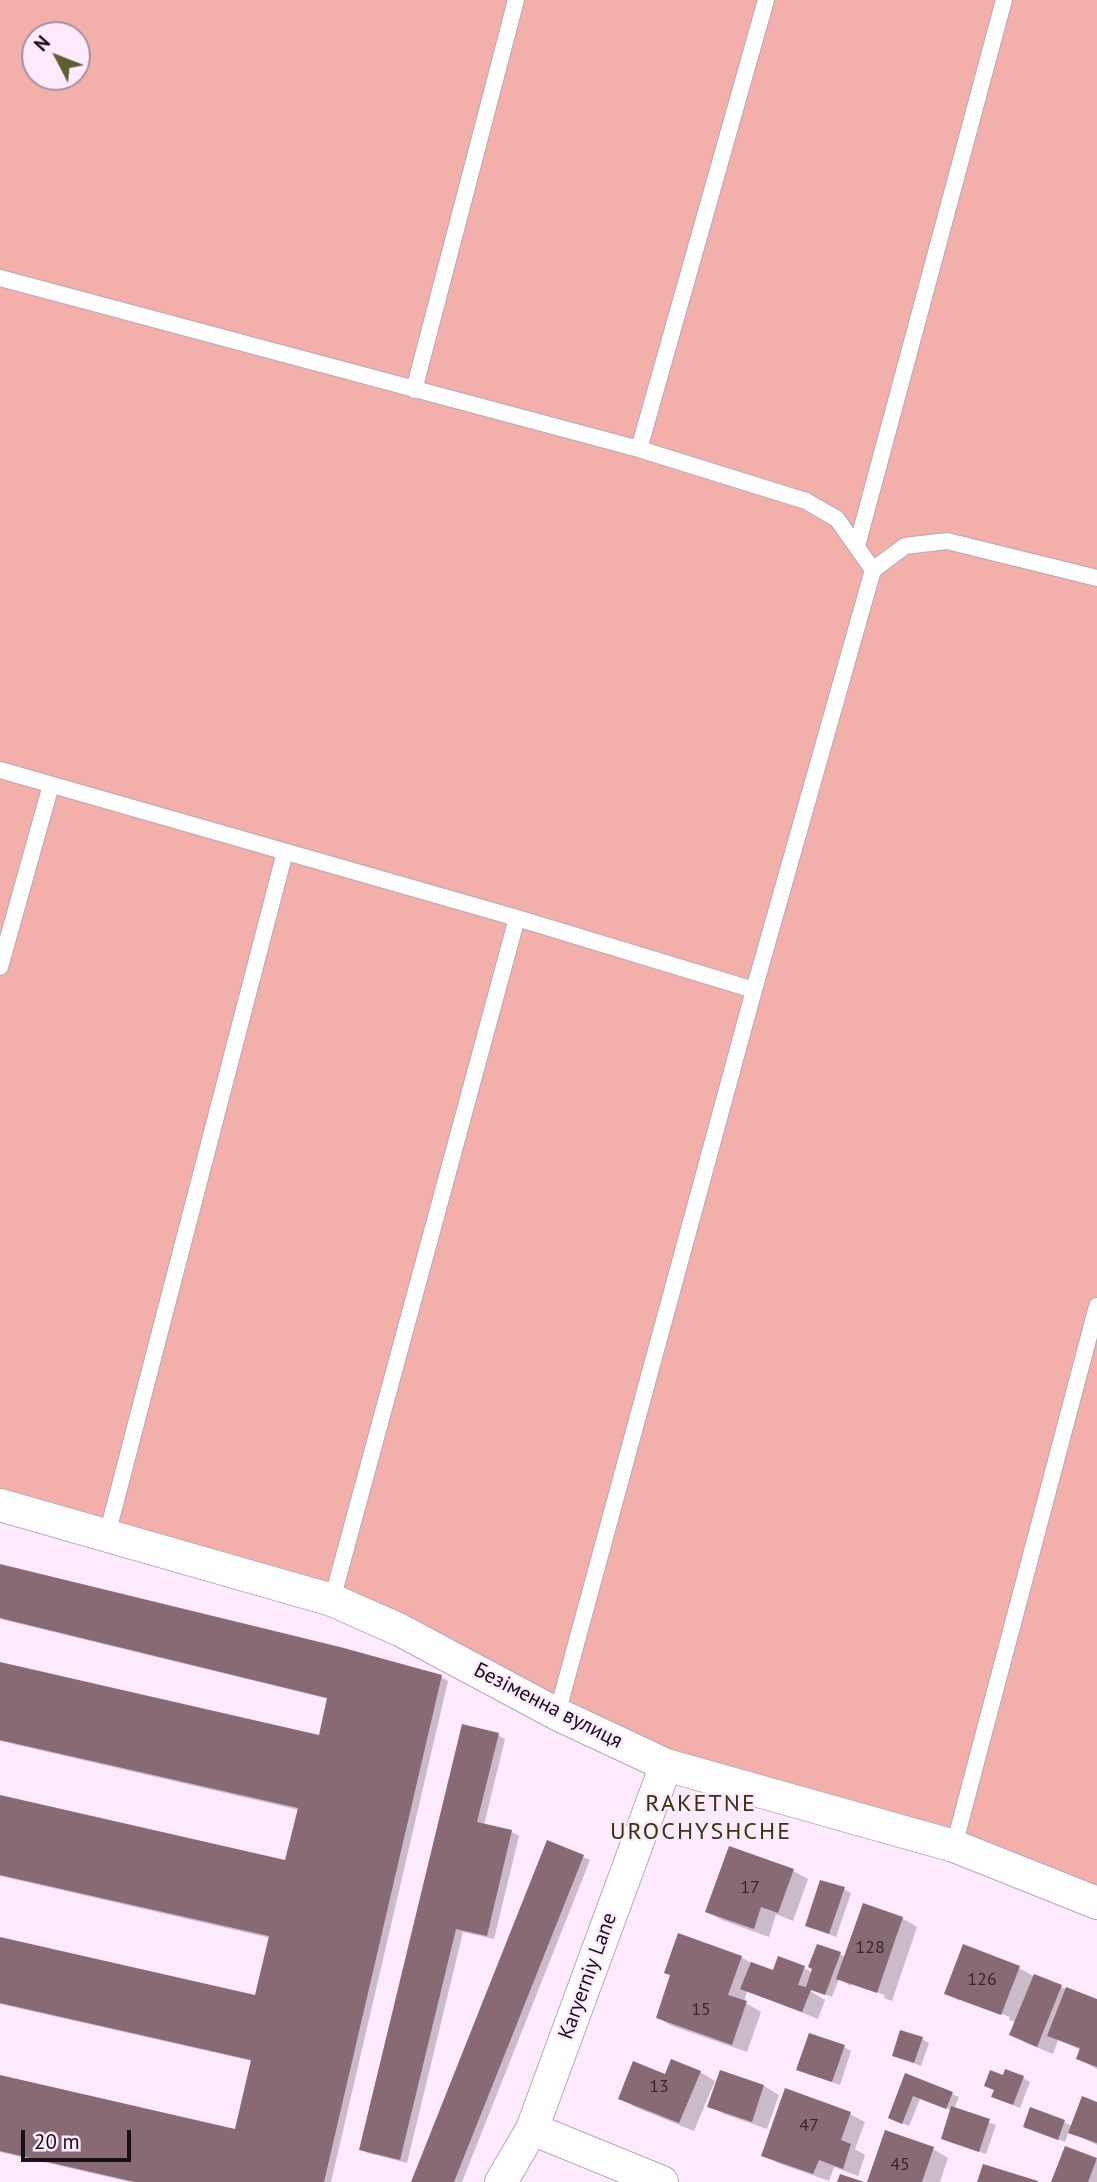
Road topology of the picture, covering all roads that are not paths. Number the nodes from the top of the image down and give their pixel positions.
1 (516, 0) edge
2 (766, 0) edge
3 (1004, 0) edge
4 (0, 278) edge
5 (414, 390) junction
6 (639, 449) junction
7 (857, 546) junction
8 (873, 570) junction
9 (1097, 578) edge
10 (0, 770) edge
11 (51, 785) junction
12 (285, 852) junction
13 (517, 918) junction
14 (0, 967) edge
15 (754, 990) junction
16 (1097, 1306) edge
17 (0, 1505) edge
18 (107, 1535) junction
19 (332, 1600) junction
20 (557, 1714) junction
21 (666, 1765) junction
22 (954, 1846) junction
23 (1097, 1903) edge
24 (532, 2129) junction
25 (501, 2182) edge
26 (662, 2182) edge

1 - 5 lane
2 - 6 lane
3 - 7 lane
4 - 5 lane
5 - 6 lane
6 - 7 lane
7 - 8 lane
8 - 9 lane
8 - 15 lane
10 - 11 lane
11 - 12 lane
11 - 14 lane
12 - 13 lane
12 - 18 lane
13 - 15 lane
13 - 19 lane
15 - 20 lane
16 - 22 lane
17 - 18 street, Безіменна вулиця
18 - 19 street, Безіменна вулиця
19 - 20 street, Безіменна вулиця
20 - 21 street, Безіменна вулиця
21 - 22 street, Безіменна вулиця
21 - 24 street, Karyerniy Lane
22 - 23 street, Безіменна вулиця
24 - 25 street, Karyerniy Lane
24 - 26 street

